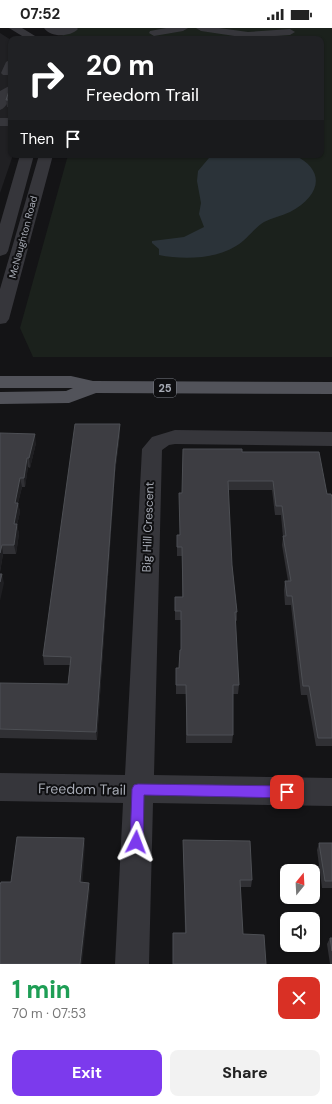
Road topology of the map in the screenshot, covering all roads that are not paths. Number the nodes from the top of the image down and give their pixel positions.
1 (14, 28) edge
2 (49, 28) edge
3 (183, 28) edge
4 (201, 28) edge
5 (73, 29) edge
6 (222, 31) junction
7 (290, 32) dead end
8 (154, 33) dead end
9 (29, 36) edge
10 (216, 36) edge
11 (8, 69) edge
12 (7, 83) edge
13 (0, 106) edge
14 (26, 158) edge
15 (45, 158) edge
16 (0, 251) edge
17 (0, 319) edge
18 (0, 382) edge
19 (93, 387) junction
20 (332, 388) edge
21 (0, 398) edge
22 (332, 439) edge
23 (0, 787) edge
24 (138, 789) junction
25 (332, 792) edge
26 (132, 964) edge

1 - 9 street
2 - 5 street
3 - 8 street
4 - 6 street
6 - 7 street
6 - 10 street
11 - 12 street
12 - 13 street
14 - 16 street, McNaughton Road
15 - 17 street, McNaughton Road
18 - 19 main road, 25
19 - 20 main road, 25
19 - 21 main road, 25
22 - 24 street, Big Hill Crescent
23 - 24 street, Freedom Trail
24 - 25 street, Freedom Trail
24 - 26 street, Big Hill Crescent

